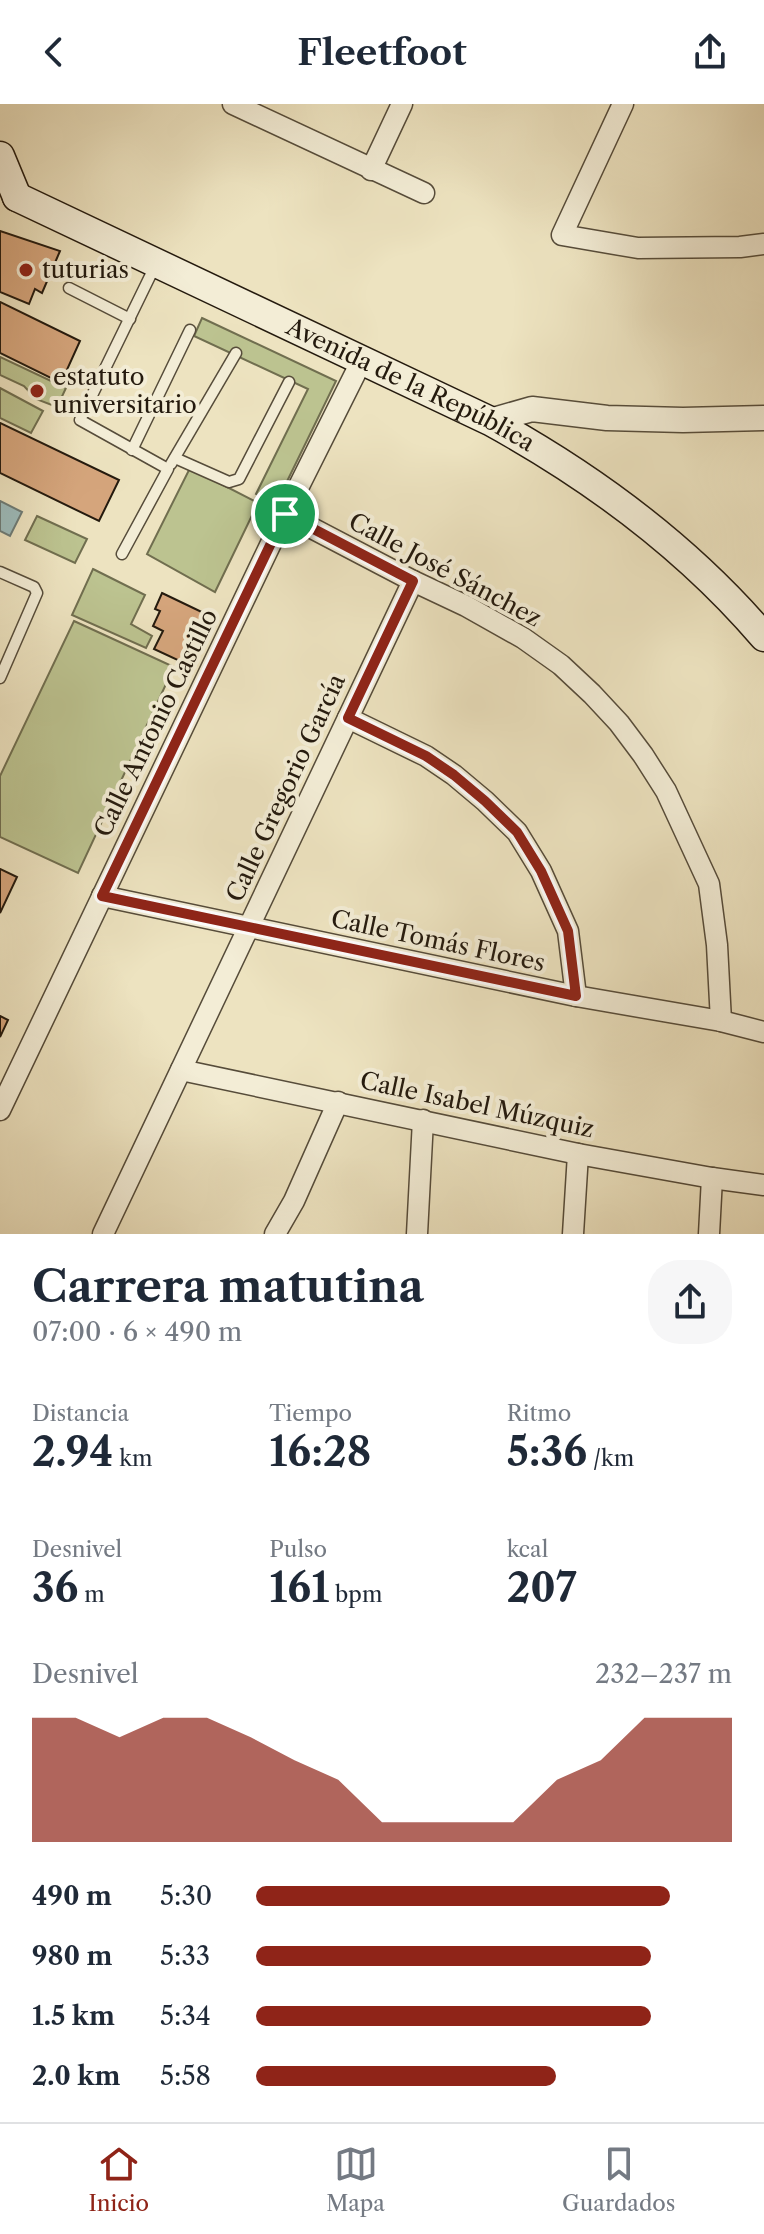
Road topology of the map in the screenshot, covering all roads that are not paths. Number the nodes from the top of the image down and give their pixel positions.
1 (233, 104) edge
2 (402, 104) edge
3 (623, 104) edge
4 (0, 156) edge
5 (371, 170) junction
6 (424, 193) dead end
7 (8, 198) edge
8 (764, 244) edge
9 (156, 264) junction
10 (69, 288) dead end
11 (130, 319) junction
12 (190, 330) dead end
13 (236, 353) dead end
14 (362, 360) junction
15 (289, 382) dead end
16 (764, 418) edge
17 (490, 421) junction
18 (132, 450) junction
19 (175, 458) junction
20 (168, 469) junction
21 (285, 514) junction
22 (122, 554) dead end
23 (0, 572) edge
24 (413, 581) junction
25 (764, 637) edge
26 (0, 678) edge
27 (348, 718) junction
28 (102, 896) junction
29 (249, 927) junction
30 (576, 996) junction
31 (721, 1021) junction
32 (764, 1032) edge
33 (181, 1070) junction
34 (338, 1102) junction
35 (0, 1110) edge
36 (423, 1120) junction
37 (578, 1154) junction
38 (712, 1178) junction
39 (764, 1185) edge
40 (103, 1234) edge
41 (275, 1234) edge
42 (417, 1234) edge
43 (573, 1234) edge
44 (709, 1234) edge

1 - 5 street
2 - 5 street
3 - 8 street
4 - 7 main road
5 - 6 street
7 - 9 main road, Avenida de la República
9 - 11 lane
9 - 14 main road, Avenida de la República
10 - 11 lane
11 - 18 lane
12 - 18 lane
13 - 19 lane
14 - 17 main road, Avenida de la República
14 - 21 street, Calle Antonio Castillo
15 - 19 lane
16 - 17 street
17 - 25 main road, Avenida de la República
18 - 20 lane
19 - 20 lane
20 - 22 lane
21 - 24 street, Calle José Sánchez
21 - 28 street, Calle Antonio Castillo
23 - 26 lane
24 - 27 street, Calle Gregorio García
24 - 31 street, Calle José Sánchez
27 - 29 street, Calle Gregorio García
27 - 30 street
28 - 29 street, Calle Tomás Flores
28 - 35 street, Calle Antonio Castillo
29 - 30 street, Calle Tomás Flores
29 - 33 street, Calle Gregorio García
30 - 31 street, Calle Tomás Flores
31 - 32 street, Calle Tomás Flores
33 - 34 street, Calle Isabel Múzquiz
33 - 40 street, Calle Gregorio García
34 - 36 street, Calle Isabel Múzquiz
34 - 41 street
36 - 37 street, Calle Isabel Múzquiz
36 - 42 street
37 - 38 street, Calle Isabel Múzquiz
37 - 43 street
38 - 39 street, Calle Isabel Múzquiz
38 - 44 street

